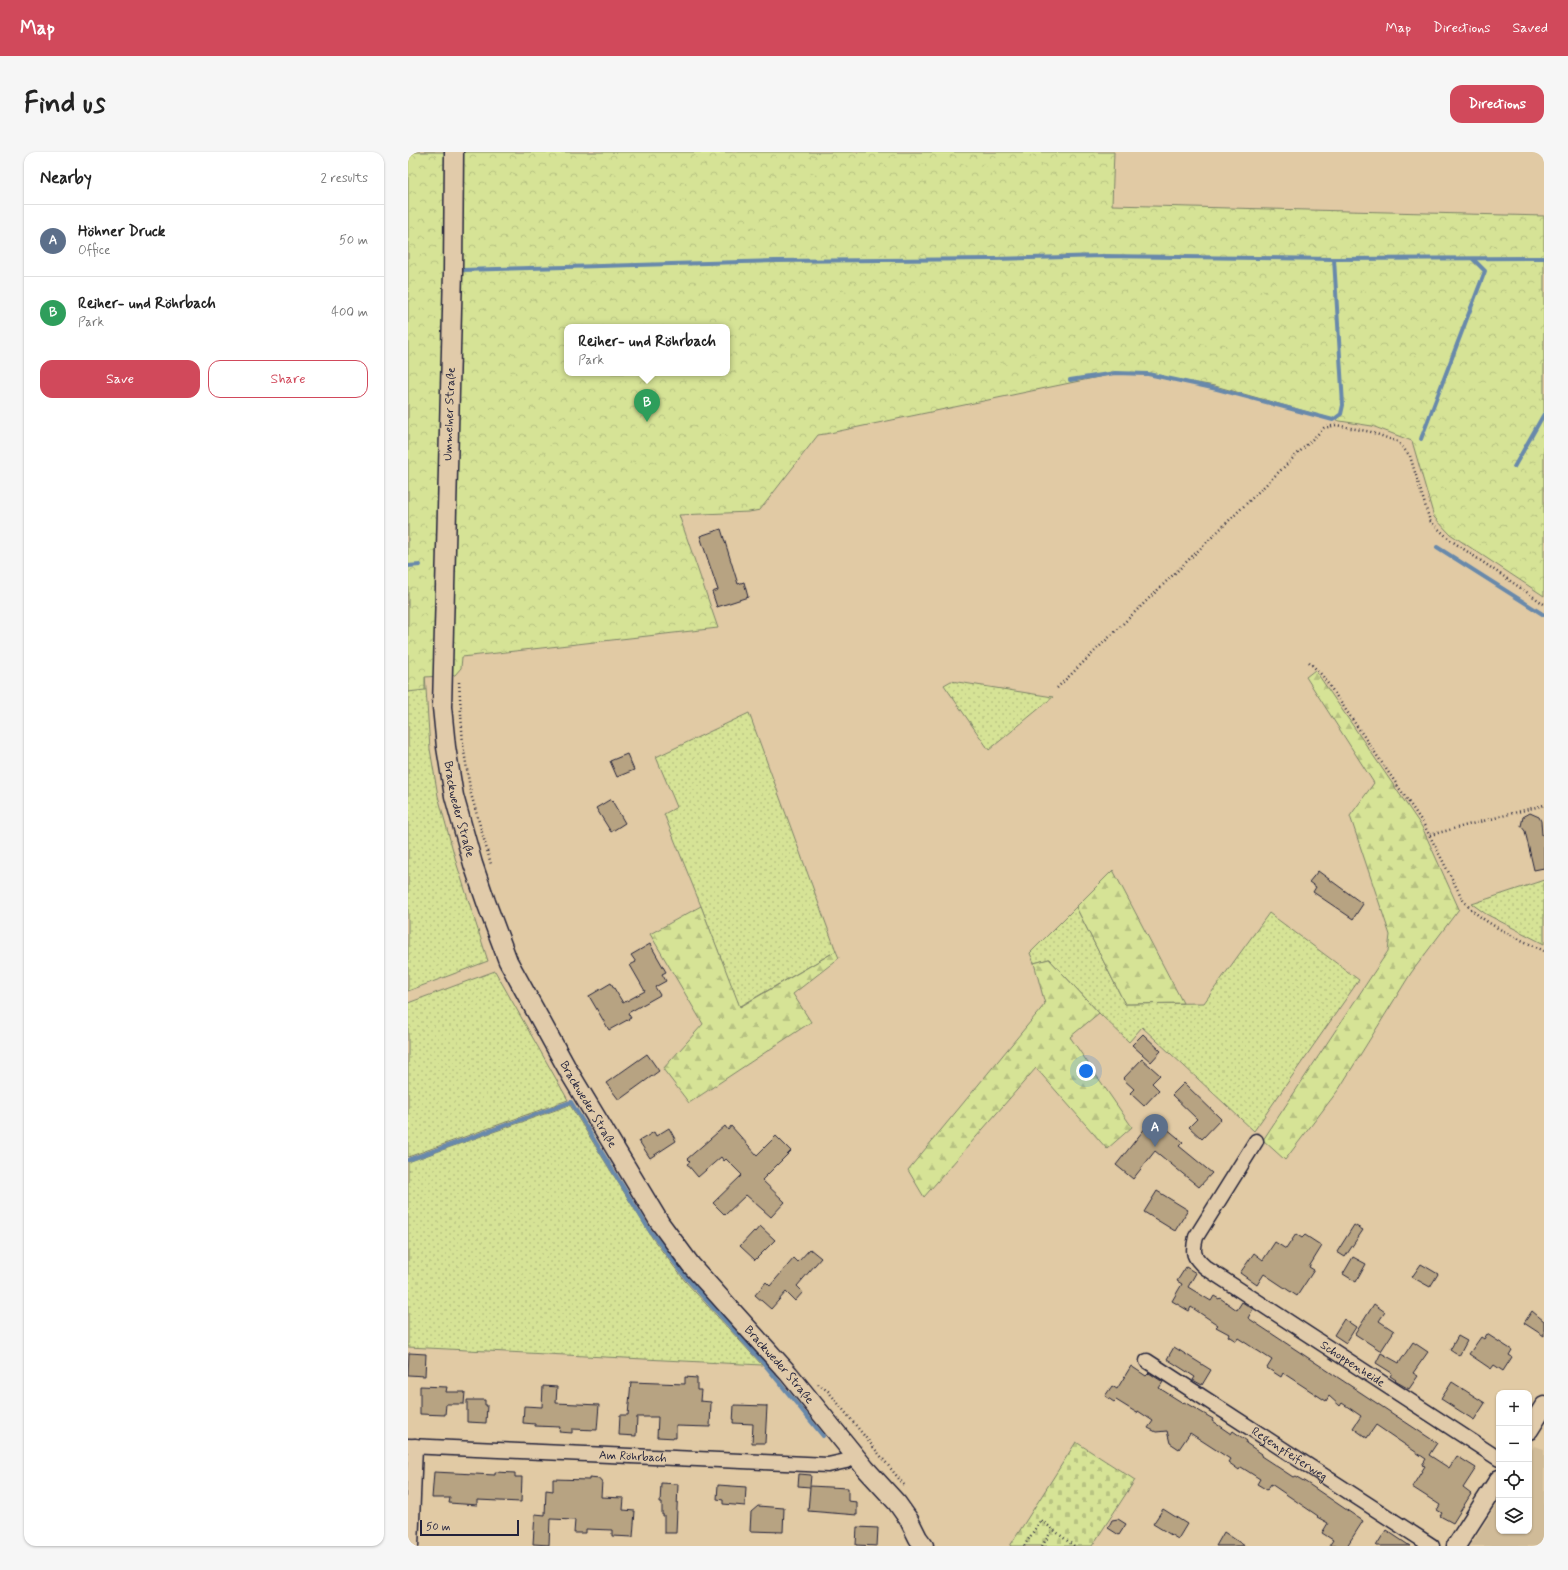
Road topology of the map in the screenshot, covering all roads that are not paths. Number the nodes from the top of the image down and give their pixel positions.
1 (454, 152) edge
2 (451, 676) joint
3 (1256, 1141) dead end
4 (1147, 1361) dead end
5 (1542, 1413) edge
6 (1532, 1426) edge
7 (412, 1446) edge
8 (1496, 1457) edge
9 (860, 1462) junction
10 (1496, 1484) edge
11 (921, 1542) edge
12 (411, 1546) edge
13 (1432, 1546) edge
14 (1456, 1546) edge

1 - 2 main road, Ummelner Straße
2 - 9 main road, Brackweder Straße
3 - 8 street, Schoppenheide
4 - 13 street, Regenpfeiferweg
5 - 6 main road
7 - 9 street, Am Röhrbach
7 - 12 street
9 - 11 main road, Brackweder Straße
10 - 14 main road

